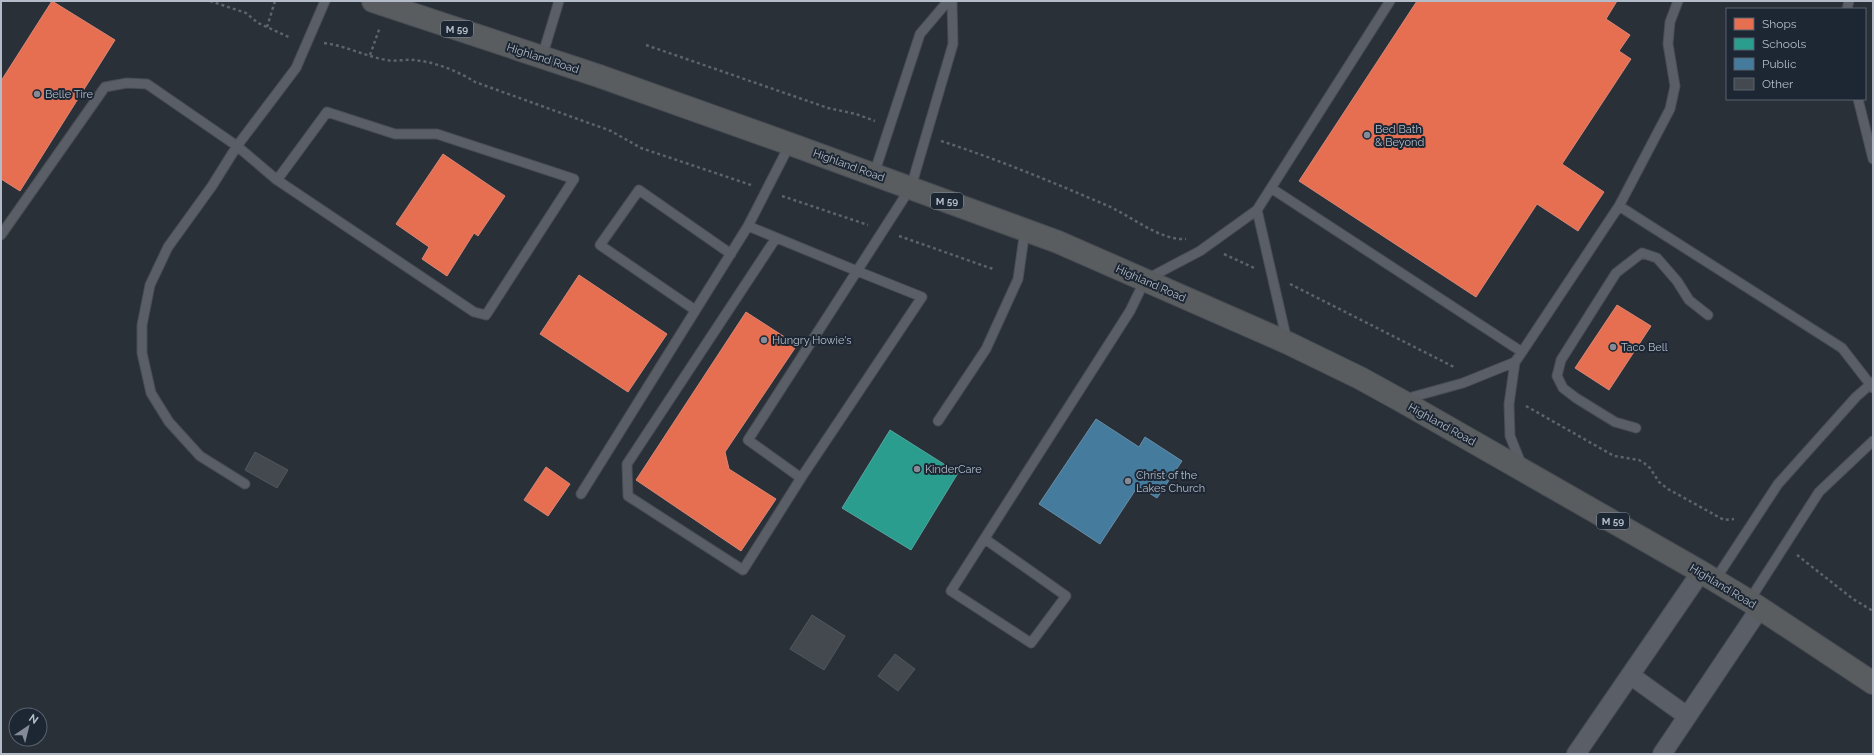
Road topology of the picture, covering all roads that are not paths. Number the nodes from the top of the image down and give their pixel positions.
1 (325, 1) edge
2 (373, 1) edge
3 (559, 1) edge
4 (948, 1) edge
5 (952, 1) edge
6 (1390, 1) edge
7 (1678, 1) edge
8 (542, 57) junction
9 (1858, 100) edge
10 (790, 144) junction
11 (237, 146) junction
12 (1873, 159) edge
13 (874, 174) junction
14 (277, 180) junction
15 (911, 187) junction
16 (1271, 188) junction
17 (1619, 206) junction
18 (1257, 210) junction
19 (748, 226) junction
20 (1025, 230) junction
21 (1, 235) edge
22 (776, 238) junction
23 (731, 254) junction
24 (857, 270) junction
25 (1144, 280) junction
26 (695, 310) junction
27 (1708, 315) dead end
28 (1288, 343) junction
29 (1522, 352) junction
30 (1515, 362) junction
31 (1872, 385) edge
32 (1400, 400) junction
33 (938, 421) dead end
34 (1636, 428) dead end
35 (1873, 441) edge
36 (1524, 470) junction
37 (801, 478) junction
38 (245, 484) dead end
39 (580, 494) dead end
40 (985, 539) junction
41 (1708, 576) junction
42 (1755, 604) junction
43 (1630, 675) junction
44 (1873, 683) edge
45 (1687, 716) junction
46 (1576, 754) edge
47 (1662, 754) edge

1 - 11 lane
2 - 8 highway, Highland Road / M 59
3 - 8 lane
4 - 13 lane
5 - 15 lane
6 - 16 lane
7 - 17 lane
8 - 10 highway, Highland Road / M 59
9 - 12 lane
10 - 13 highway, Highland Road / M 59
10 - 19 lane
11 - 14 lane
11 - 21 lane
11 - 38 lane
13 - 15 highway, Highland Road / M 59
14 - 14 lane
15 - 20 highway, Highland Road / M 59
15 - 24 lane
16 - 18 lane
16 - 29 lane
17 - 29 lane
17 - 31 lane
18 - 25 lane
18 - 28 lane
19 - 22 lane
19 - 23 lane
20 - 25 highway, Highland Road / M 59
20 - 33 lane
22 - 24 lane
22 - 37 lane
23 - 26 lane
23 - 26 lane
24 - 37 lane
24 - 37 lane
25 - 28 highway, Highland Road / M 59
25 - 40 lane
26 - 39 lane
27 - 34 lane
28 - 32 highway, Highland Road / M 59
29 - 30 lane
30 - 32 lane
30 - 36 lane
31 - 41 lane
32 - 36 highway, Highland Road / M 59
35 - 42 lane
36 - 41 highway, Highland Road / M 59
40 - 40 lane
41 - 42 highway, Highland Road / M 59
41 - 43 street
42 - 44 highway, Highland Road / M 59
42 - 45 street
43 - 45 street
43 - 46 street
45 - 47 street

